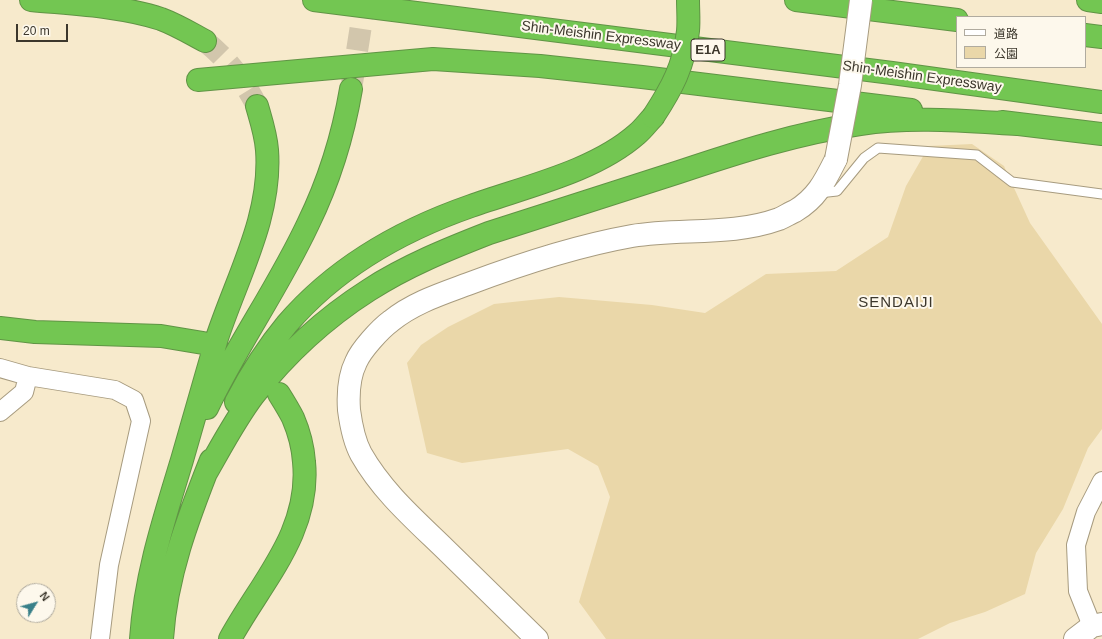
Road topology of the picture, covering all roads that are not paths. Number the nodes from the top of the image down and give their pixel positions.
1 (31, 0) edge
2 (314, 0) edge
3 (688, 0) edge
4 (796, 0) edge
5 (861, 0) edge
6 (1088, 0) edge
7 (1102, 2) edge
8 (956, 20) edge
9 (1086, 35) edge
10 (1102, 37) edge
11 (205, 41) tunnel mouth
12 (198, 80) dead end
13 (352, 89) tunnel mouth
14 (1102, 102) edge
15 (257, 106) tunnel mouth
16 (1017, 124) junction
17 (1102, 134) edge
18 (817, 193) junction
19 (1102, 194) edge
20 (0, 328) edge
21 (203, 343) dead end
22 (0, 368) edge
23 (28, 376) junction
24 (279, 394) dead end
25 (0, 412) edge
26 (183, 458) junction
27 (206, 473) junction
28 (1102, 481) edge
29 (1090, 630) edge
30 (100, 639) edge
31 (141, 639) edge
32 (162, 639) edge
33 (230, 639) edge
34 (537, 639) edge

1 - 11 highway
2 - 14 highway, Shin-Meishin Expressway / E1A
3 - 27 highway, bridge
4 - 8 highway
5 - 18 street, bridge
6 - 7 highway
9 - 10 highway
12 - 16 highway
13 - 26 highway
15 - 26 highway
16 - 17 highway
16 - 27 highway
18 - 19 lane
18 - 34 street
20 - 21 highway
22 - 23 street
23 - 25 street
23 - 30 street
24 - 33 highway
26 - 31 highway
27 - 32 highway
28 - 29 street

